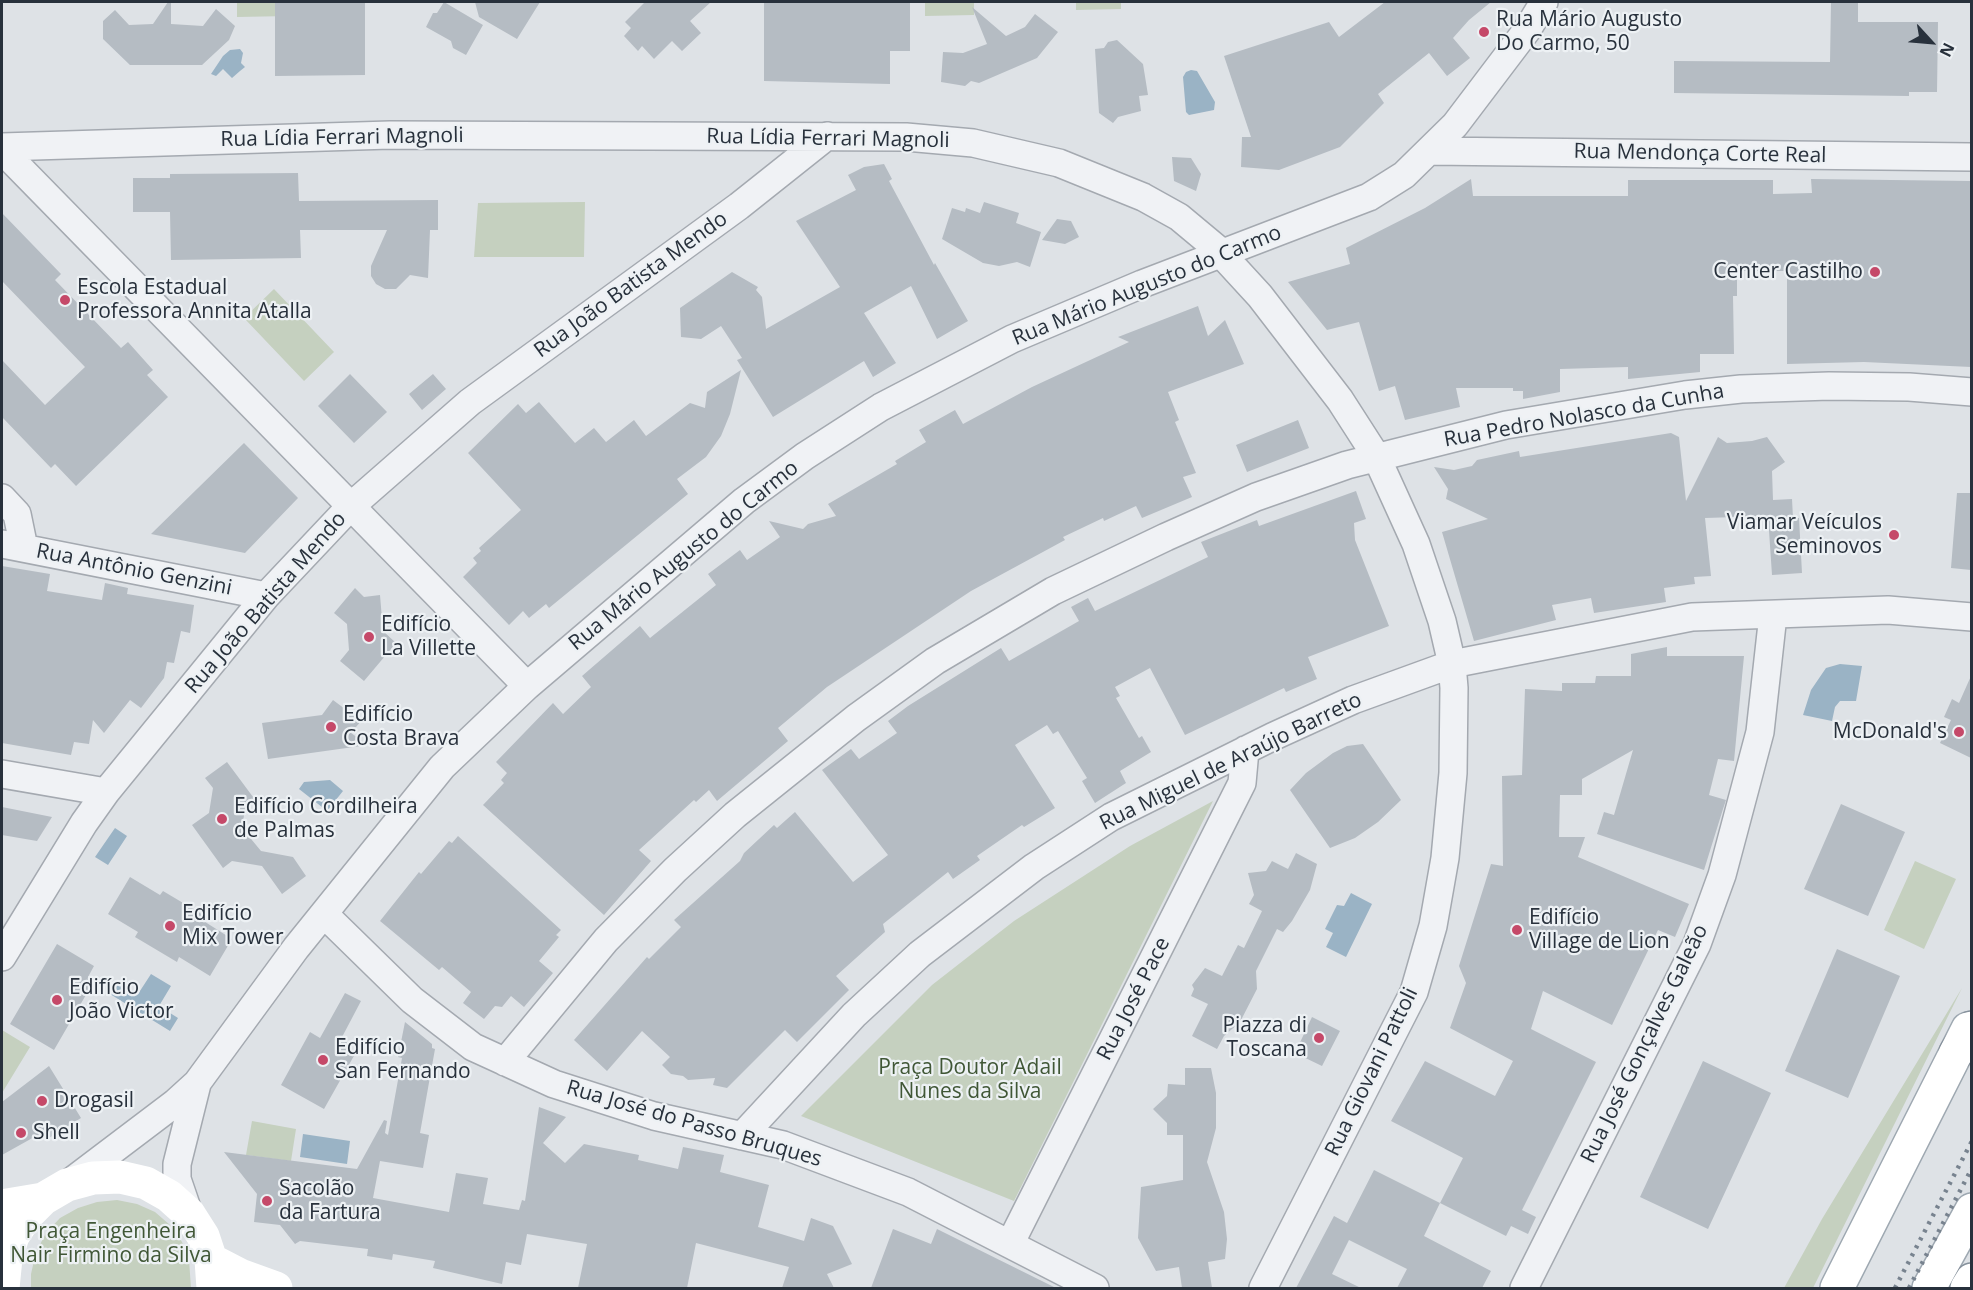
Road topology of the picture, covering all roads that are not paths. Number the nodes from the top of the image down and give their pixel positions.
1 (1544, 2) edge
2 (826, 136) junction
3 (2, 148) edge
4 (1429, 151) junction
5 (1971, 157) edge
6 (1222, 254) junction
7 (1971, 392) edge
8 (1376, 456) junction
9 (2, 498) edge
10 (350, 507) junction
11 (13, 546) edge
12 (266, 596) junction
13 (1773, 615) junction
14 (1971, 618) edge
15 (1452, 664) junction
16 (527, 686) junction
17 (1245, 750) junction
18 (2, 774) edge
19 (106, 792) junction
20 (324, 914) junction
21 (2, 957) edge
22 (1971, 1022) edge
23 (1964, 1041) edge
24 (505, 1062) junction
25 (198, 1083) junction
26 (742, 1136) junction
27 (55, 1192) junction
28 (2, 1206) edge
29 (1971, 1210) edge
30 (189, 1214) junction
31 (1010, 1244) junction
32 (212, 1274) edge
33 (1971, 1280) edge
34 (3, 1288) edge
35 (276, 1288) edge
36 (1095, 1288) edge
37 (1263, 1288) edge
38 (1524, 1288) edge
39 (1838, 1288) edge
40 (1929, 1288) edge
41 (1967, 1288) edge

1 - 4 street, Rua Mário Augusto do Carmo
2 - 3 street, Rua Lídia Ferrari Magnoli
2 - 6 street, Rua Lídia Ferrari Magnoli
2 - 10 street, Rua João Batista Mendo
3 - 10 street
4 - 5 street, Rua Mendonça Corte Real
4 - 6 street, Rua Mário Augusto do Carmo
6 - 8 street, Rua Lídia Ferrari Magnoli
6 - 16 street, Rua Mário Augusto do Carmo
7 - 8 street, Rua Pedro Nolasco da Cunha
8 - 15 street, Rua Lídia Ferrari Magnoli
8 - 24 street, Rua Pedro Nolasco da Cunha
9 - 11 street
10 - 12 street, Rua João Batista Mendo
10 - 16 street
11 - 12 street, Rua Antônio Genzini
12 - 19 street, Rua João Batista Mendo
13 - 14 street, Rua Miguel de Araújo Barreto
13 - 15 street, Rua Miguel de Araújo Barreto
13 - 38 street, Rua José Gonçalves Galeão
15 - 17 street, Rua Miguel de Araújo Barreto
15 - 37 street, Rua Giovani Pattoli
16 - 20 street, Rua Mário Augusto do Carmo
17 - 26 street, Rua Miguel de Araújo Barreto
17 - 31 street, Rua José Pace
18 - 19 street
19 - 21 street, Rua João Batista Mendo
20 - 24 street, Rua José do Passo Bruques
20 - 25 street, Rua Mário Augusto do Carmo
22 - 23 main road
23 - 39 main road
24 - 26 street, Rua José do Passo Bruques
25 - 27 street, Rua Mário Augusto do Carmo
25 - 30 street, Rua Mário Augusto do Carmo
26 - 31 street, Rua José do Passo Bruques
27 - 28 main road
27 - 30 main road
27 - 34 main road
29 - 40 main road
30 - 32 main road
31 - 36 street, Rua José do Passo Bruques
32 - 35 main road
33 - 41 main road

